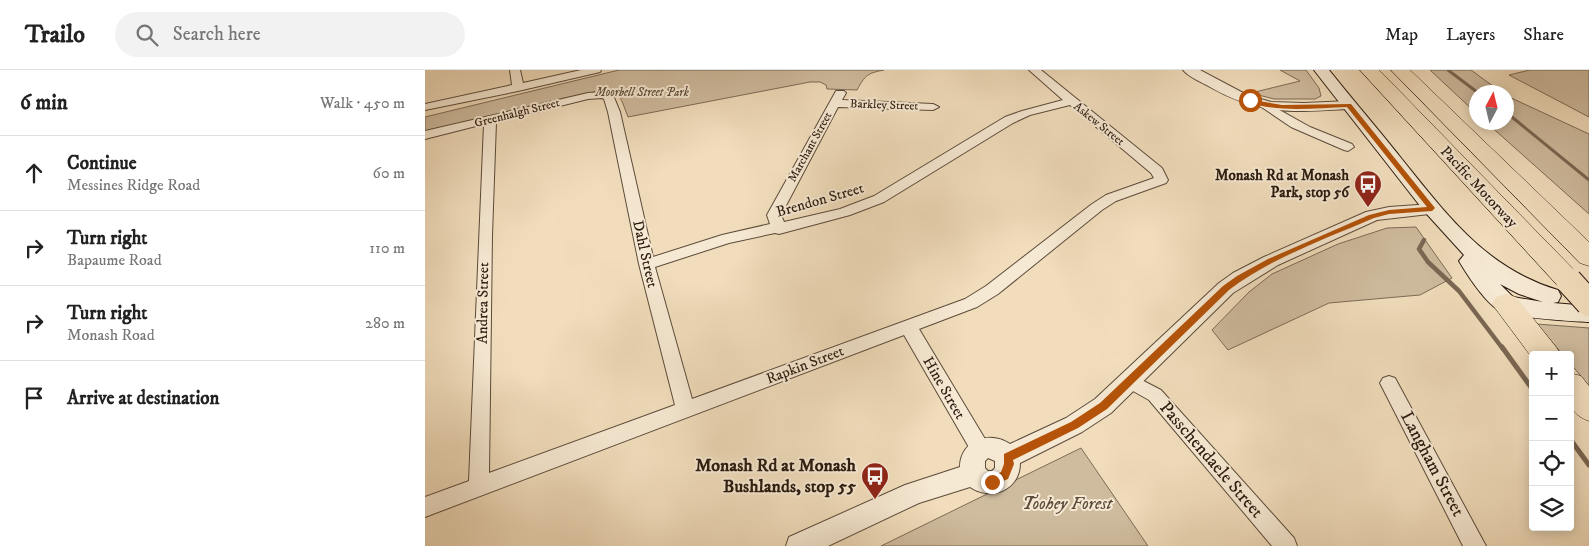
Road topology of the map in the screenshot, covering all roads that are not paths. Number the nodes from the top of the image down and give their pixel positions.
1 (515, 70) edge
2 (596, 70) edge
3 (1034, 70) edge
4 (1190, 70) edge
5 (1321, 70) edge
6 (1369, 70) edge
7 (1400, 70) edge
8 (518, 88) junction
9 (609, 97) joint
10 (837, 98) joint
11 (1071, 101) junction
12 (1349, 105) junction
13 (1267, 106) junction
14 (428, 107) dead end
15 (933, 107) dead end
16 (490, 120) junction
17 (425, 135) edge
18 (1348, 147) dead end
19 (1161, 180) joint
20 (1432, 208) junction
21 (779, 228) junction
22 (1448, 228) junction
23 (1589, 257) edge
24 (647, 264) junction
25 (1559, 289) junction
26 (1589, 302) edge
27 (1506, 304) junction
28 (1589, 314) edge
29 (908, 326) junction
30 (1543, 351) edge
31 (1130, 381) junction
32 (1389, 383) dead end
33 (1574, 390) edge
34 (1589, 408) edge
35 (685, 410) junction
36 (977, 462) junction
37 (479, 487) junction
38 (425, 507) edge
39 (799, 546) edge
40 (1286, 546) edge
41 (1475, 546) edge

1 - 8 street
2 - 8 street
3 - 11 street, Askew Street
4 - 13 street
5 - 12 main road
6 - 25 highway, Pacific Motorway
7 - 23 highway, Pacific Motorway
8 - 14 street
9 - 16 street, Greenhalgh Street
9 - 24 street, Dahl Street
10 - 15 street, Barkley Street
10 - 21 street, Marchant Street
11 - 19 street, Askew Street
11 - 21 street, Brendon Street
12 - 13 street
12 - 20 main road
13 - 18 street
16 - 17 street, Greenhalgh Street
16 - 37 street, Andrea Street
19 - 29 street, Rapkin Street
20 - 22 main road
20 - 31 street
21 - 24 street, Brendon Street
22 - 25 main road
22 - 27 main road
24 - 35 street, Dahl Street
25 - 26 highway, Pacific Motorway, bridge
25 - 27 main road
27 - 28 main road
27 - 30 highway
29 - 35 street, Rapkin Street
29 - 36 street, Hine Street
31 - 36 street
31 - 40 street, Passchendaele Street
32 - 41 street, Langham Street
33 - 34 highway
35 - 37 street, Rapkin Street
36 - 39 street
37 - 38 street, Rapkin Street

